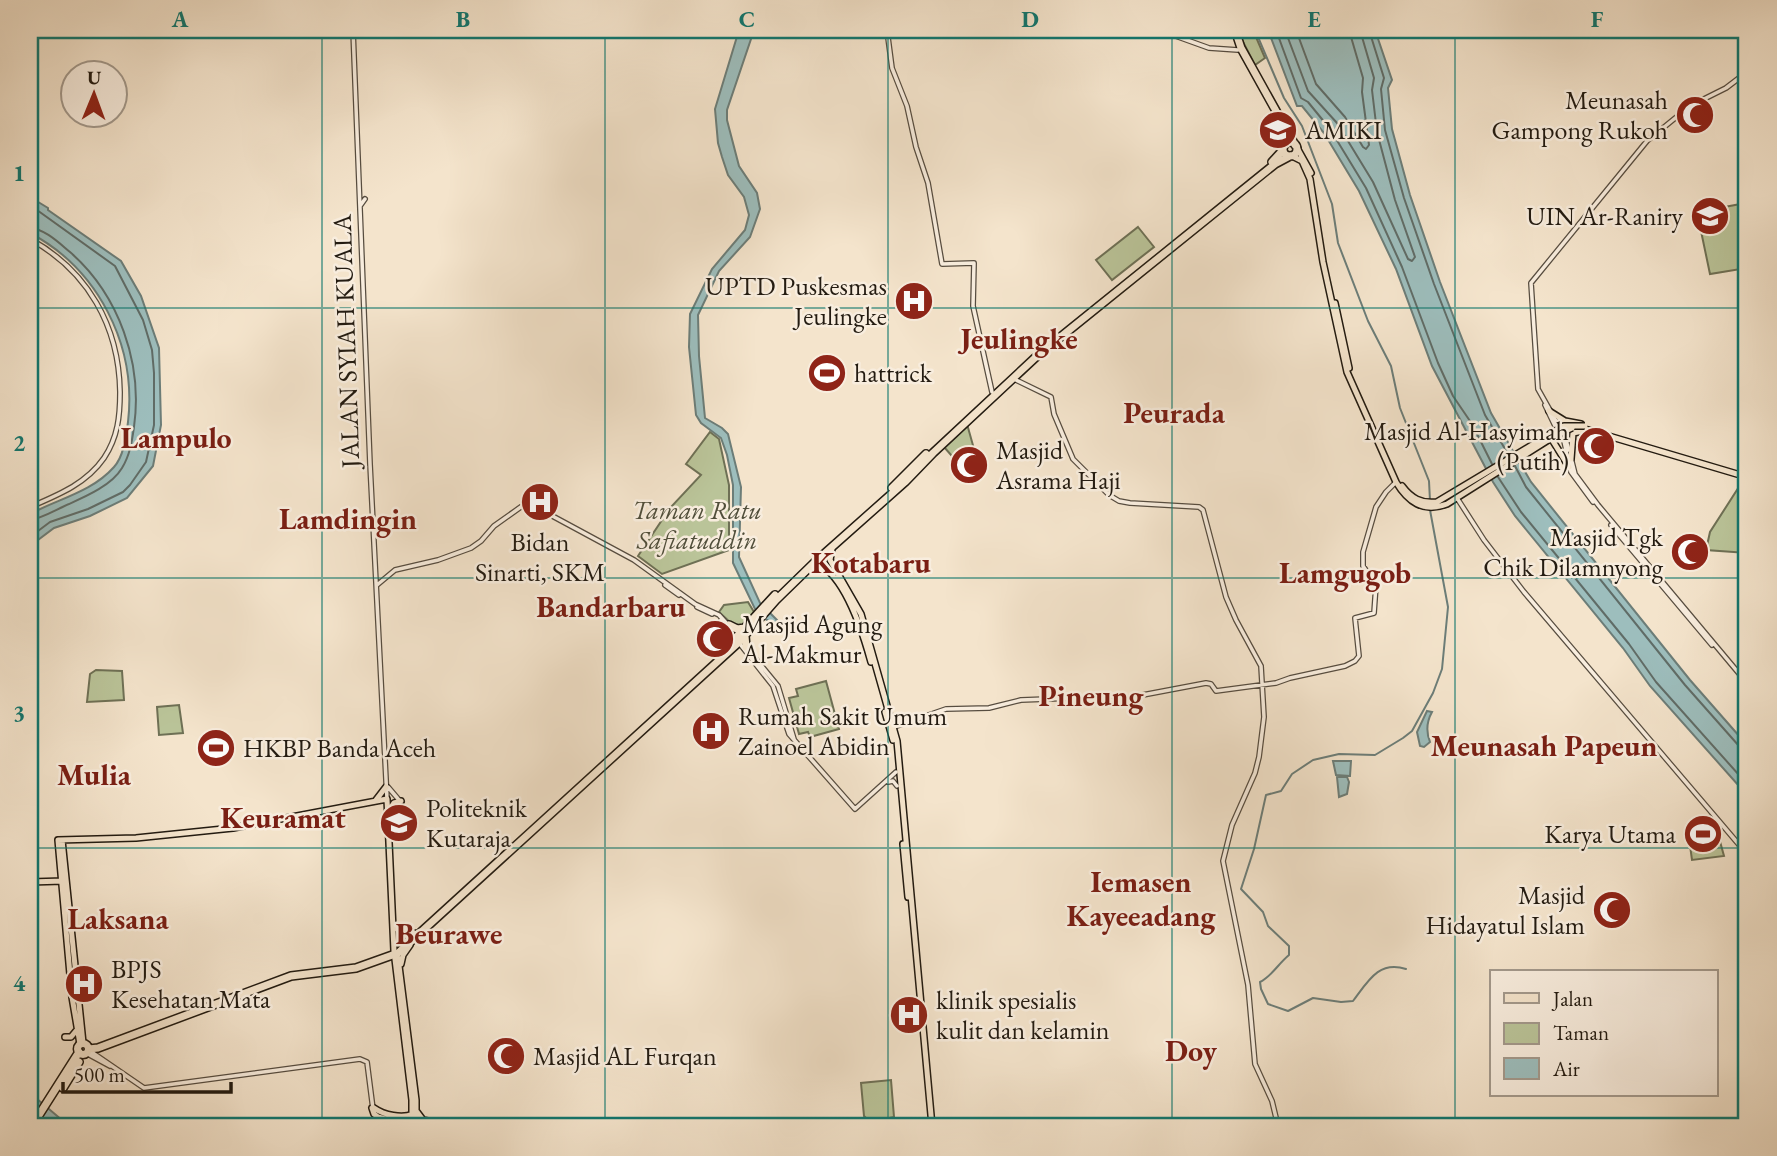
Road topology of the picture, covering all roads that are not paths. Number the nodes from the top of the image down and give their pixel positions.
1 (353, 30) edge
2 (887, 30) edge
3 (1086, 30) edge
4 (1122, 30) edge
5 (1159, 30) edge
6 (1234, 30) edge
7 (1238, 50) junction
8 (1747, 72) edge
9 (1296, 146) junction
10 (1284, 148) junction
11 (1291, 156) junction
12 (365, 199) dead end
13 (360, 206) junction
14 (30, 239) edge
15 (1324, 262) junction
16 (1089, 312) junction
17 (1015, 376) junction
18 (992, 392) junction
19 (1545, 404) junction
20 (1549, 411) junction
21 (1595, 429) junction
22 (1375, 433) junction
23 (1552, 436) junction
24 (1571, 459) junction
25 (1570, 468) junction
26 (1747, 475) edge
27 (1396, 482) junction
28 (1457, 495) junction
29 (1423, 504) junction
30 (1437, 504) junction
31 (1447, 504) junction
32 (1460, 504) junction
33 (30, 507) edge
34 (855, 524) junction
35 (832, 548) junction
36 (815, 562) junction
37 (376, 586) junction
38 (769, 605) junction
39 (729, 628) junction
40 (865, 633) junction
41 (740, 640) junction
42 (1747, 685) edge
43 (1263, 686) junction
44 (894, 728) junction
45 (897, 772) junction
46 (888, 782) junction
47 (386, 786) junction
48 (897, 786) junction
49 (387, 799) junction
50 (400, 800) joint
51 (374, 801) junction
52 (387, 812) junction
53 (1747, 854) edge
54 (908, 877) junction
55 (64, 881) junction
56 (30, 882) edge
57 (392, 894) junction
58 (417, 933) junction
59 (396, 950) junction
60 (400, 971) junction
61 (77, 1029) junction
62 (65, 1037) dead end
63 (105, 1045) junction
64 (85, 1049) junction
65 (99, 1056) junction
66 (112, 1067) junction
67 (373, 1108) junction
68 (414, 1121) edge
69 (35, 1126) edge
70 (433, 1126) edge
71 (442, 1126) edge
72 (452, 1126) edge
73 (931, 1126) edge
74 (1278, 1126) edge

1 - 13 street, JALAN SYIAH KUALA
2 - 18 street
3 - 4 street
5 - 7 street
6 - 7 highway
6 - 9 highway
7 - 10 highway
8 - 19 street
9 - 10 highway
9 - 11 highway
9 - 15 main road
10 - 11 highway
10 - 16 highway
11 - 15 main road
11 - 16 highway
12 - 13 street
13 - 37 street, JALAN SYIAH KUALA
14 - 33 street
15 - 22 main road
16 - 17 highway
16 - 18 highway
17 - 34 highway
17 - 43 street
18 - 34 highway
19 - 20 street
19 - 25 street
20 - 21 main road
20 - 24 street
21 - 23 main road, bridge
21 - 24 main road
21 - 26 main road
22 - 27 main road
22 - 29 main road
23 - 25 main road
23 - 28 main road
24 - 25 street
25 - 42 street
27 - 29 main road
27 - 43 street
28 - 30 main road
28 - 31 main road
28 - 32 street
29 - 30 main road
30 - 31 main road
31 - 32 main road
32 - 53 street
34 - 35 highway
34 - 38 highway
35 - 36 highway
35 - 40 main road
36 - 38 highway
36 - 40 main road
37 - 39 street
37 - 47 street, JALAN SYIAH KUALA
38 - 41 highway
39 - 41 highway
39 - 41 highway
40 - 44 main road
40 - 45 main road
41 - 46 street
41 - 58 highway
43 - 44 street
43 - 74 street
44 - 54 main road
45 - 46 street
45 - 48 main road
46 - 48 street
47 - 49 street, JALAN SYIAH KUALA
47 - 50 street
47 - 51 main road
48 - 54 main road
49 - 51 main road
49 - 52 main road, JALAN SYIAH KUALA
50 - 52 main road
51 - 52 main road
51 - 55 main road
52 - 57 main road, JALAN SYIAH KUALA
54 - 73 main road
55 - 56 main road
55 - 61 main road
55 - 64 main road
57 - 58 main road
57 - 59 main road, JALAN SYIAH KUALA
58 - 59 highway
58 - 60 main road
59 - 60 main road
59 - 63 highway
59 - 64 highway
59 - 68 main road
60 - 68 main road
61 - 62 main road
61 - 64 main road
63 - 64 highway
63 - 65 highway
64 - 65 street
64 - 66 street
64 - 69 highway
65 - 66 street
66 - 67 street
67 - 68 main road
67 - 68 main road
68 - 70 street
68 - 71 street
68 - 72 main road

